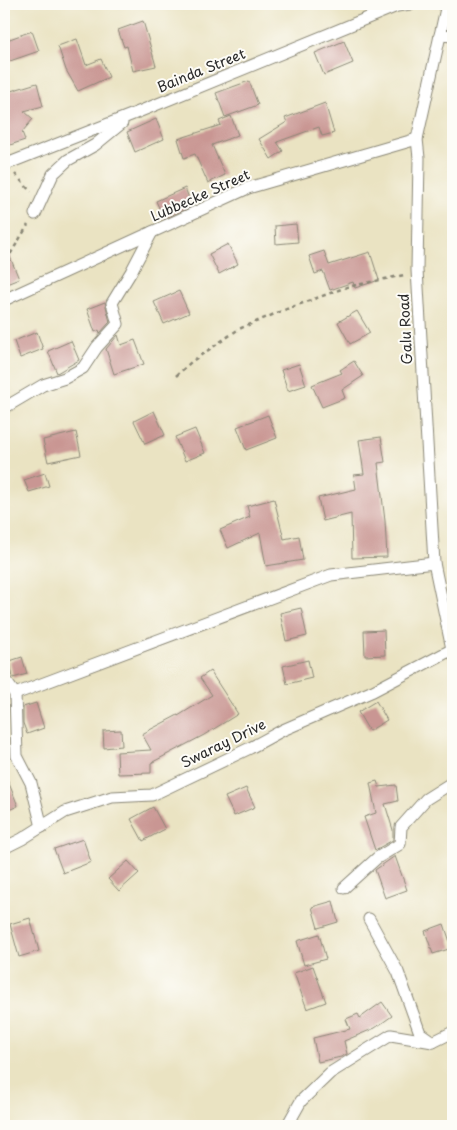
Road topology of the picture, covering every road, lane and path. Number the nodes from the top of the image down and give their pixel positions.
1 (410, 4) edge
2 (446, 4) edge
3 (440, 34) junction
4 (453, 36) edge
5 (131, 115) junction
6 (417, 139) junction
7 (4, 164) edge
8 (35, 214) dead end
9 (152, 232) junction
10 (417, 270) junction
11 (4, 300) edge
12 (176, 376) dead end
13 (4, 408) edge
14 (434, 563) junction
15 (452, 652) edge
16 (4, 665) edge
17 (14, 694) junction
18 (453, 782) edge
19 (42, 827) junction
20 (4, 848) edge
21 (344, 888) dead end
22 (369, 919) dead end
23 (453, 1032) edge
24 (433, 1042) junction
25 (287, 1126) edge

1 - 5 street, Bainda Street
2 - 3 street, Galu Road
3 - 4 street
3 - 6 street, Galu Road
5 - 7 street, Bainda Street
5 - 8 street
6 - 9 street, Lubbecke Street
6 - 10 street, Galu Road
9 - 11 street, Lubbecke Street
9 - 13 street
10 - 12 path
10 - 14 street, Galu Road
14 - 15 street, Galu Road
14 - 17 street
15 - 19 street, Swaray Drive
16 - 17 street
17 - 19 street
18 - 21 street
19 - 20 street, Swaray Drive
22 - 24 street
23 - 24 street
24 - 25 street

